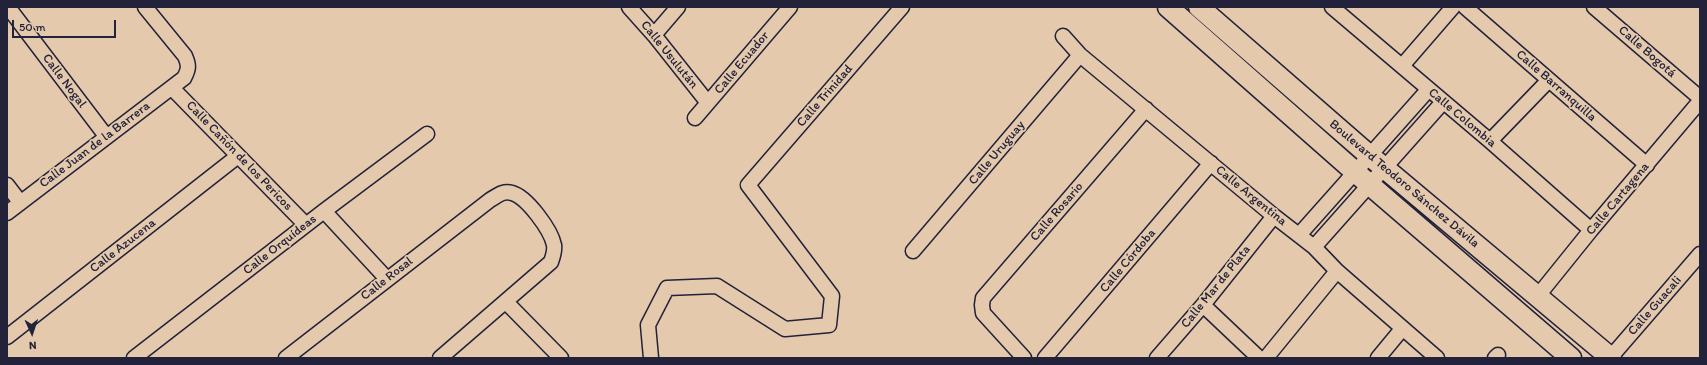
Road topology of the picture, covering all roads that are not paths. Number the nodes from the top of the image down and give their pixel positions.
1 (8, 7) edge
2 (145, 7) edge
3 (629, 7) edge
4 (678, 7) edge
5 (790, 7) edge
6 (902, 7) edge
7 (1168, 7) edge
8 (1199, 7) edge
9 (1332, 7) edge
10 (1453, 7) edge
11 (1465, 7) edge
12 (1594, 7) edge
13 (654, 35) junction
14 (1063, 36) dead end
15 (1080, 55) junction
16 (1402, 66) junction
17 (1549, 80) junction
18 (172, 88) junction
19 (1428, 90) junction
20 (1700, 99) edge
21 (1443, 102) junction
22 (708, 104) junction
23 (1146, 109) junction
24 (695, 118) dead end
25 (427, 134) dead end
26 (106, 136) junction
27 (1490, 141) junction
28 (238, 156) junction
29 (1370, 156) junction
30 (1212, 163) junction
31 (1647, 165) junction
32 (1386, 168) junction
33 (1355, 172) junction
34 (7, 185) edge
35 (1370, 185) junction
36 (20, 202) junction
37 (324, 210) junction
38 (7, 213) edge
39 (1274, 216) junction
40 (306, 225) junction
41 (1591, 230) junction
42 (1299, 235) junction
43 (1314, 247) junction
44 (913, 251) dead end
45 (1700, 254) edge
46 (1337, 271) junction
47 (386, 279) junction
48 (1537, 297) junction
49 (506, 302) junction
50 (1203, 305) junction
51 (1402, 329) junction
52 (7, 337) edge
53 (134, 358) edge
54 (286, 358) edge
55 (440, 358) edge
56 (561, 358) edge
57 (651, 358) edge
58 (1024, 358) edge
59 (1045, 358) edge
60 (1157, 358) edge
61 (1259, 358) edge
62 (1266, 358) edge
63 (1378, 358) edge
64 (1437, 358) edge
65 (1571, 358) edge
66 (1610, 358) edge

1 - 26 street, Calle Nogal
2 - 18 street, Calle Juan de la Barrera
3 - 13 street, Calle Usulután
4 - 13 street
5 - 22 street, Calle Ecuador
6 - 57 street, Calle Trinidad
7 - 33 street, Boulevard Teodoro Sánchez Dávila
8 - 29 street, Boulevard Teodoro Sánchez Dávila
9 - 16 street, Calle Colombia
10 - 16 street
11 - 17 street, Calle Barranquilla
12 - 20 street, Calle Bogotá
13 - 22 street, Calle Usulután
14 - 15 street, Calle Argentina
15 - 23 street, Calle Argentina
15 - 44 street, Calle Uruguay
16 - 19 street, Calle Colombia
17 - 27 street
17 - 31 street, Calle Barranquilla
18 - 26 street, Calle Juan de la Barrera
18 - 28 street, Calle Cañón de los Pericos
19 - 21 street, Calle Colombia
19 - 29 street
20 - 31 street, Calle Cartagena
21 - 27 street, Calle Colombia
21 - 32 street
22 - 24 street, Calle Ecuador
23 - 30 street, Calle Argentina
23 - 58 street, Calle Rosario
25 - 37 street, Calle Orquídeas
26 - 36 street, Calle Juan de la Barrera
27 - 41 street, Calle Colombia
28 - 40 street, Calle Cañón de los Pericos
28 - 52 street, Calle Azucena
29 - 32 street, Boulevard Teodoro Sánchez Dávila
29 - 33 street
30 - 39 street, Calle Argentina
30 - 59 street, Calle Córdoba
31 - 41 street, Calle Cartagena
32 - 35 street
32 - 48 street, Boulevard Teodoro Sánchez Dávila
33 - 35 street, Boulevard Teodoro Sánchez Dávila
33 - 42 street
34 - 36 street
35 - 43 street
35 - 65 street, Boulevard Teodoro Sánchez Dávila
36 - 38 street, Calle Juan de la Barrera
37 - 40 street, Calle Orquídeas
37 - 47 street
39 - 42 street, Calle Argentina
39 - 50 street, Calle Mar de Plata
40 - 53 street, Calle Orquídeas
41 - 48 street, Calle Cartagena
42 - 43 street, Calle Argentina
43 - 46 street, Calle Argentina
45 - 66 street, Calle Guacali
46 - 51 street, Calle Argentina
46 - 62 street
47 - 49 street, Calle Rosal
47 - 54 street, Calle Rosal
48 - 66 street, Boulevard Teodoro Sánchez Dávila
49 - 55 street
49 - 56 street
50 - 60 street, Calle Mar de Plata
50 - 61 street
51 - 63 street
51 - 64 street, Calle Argentina

